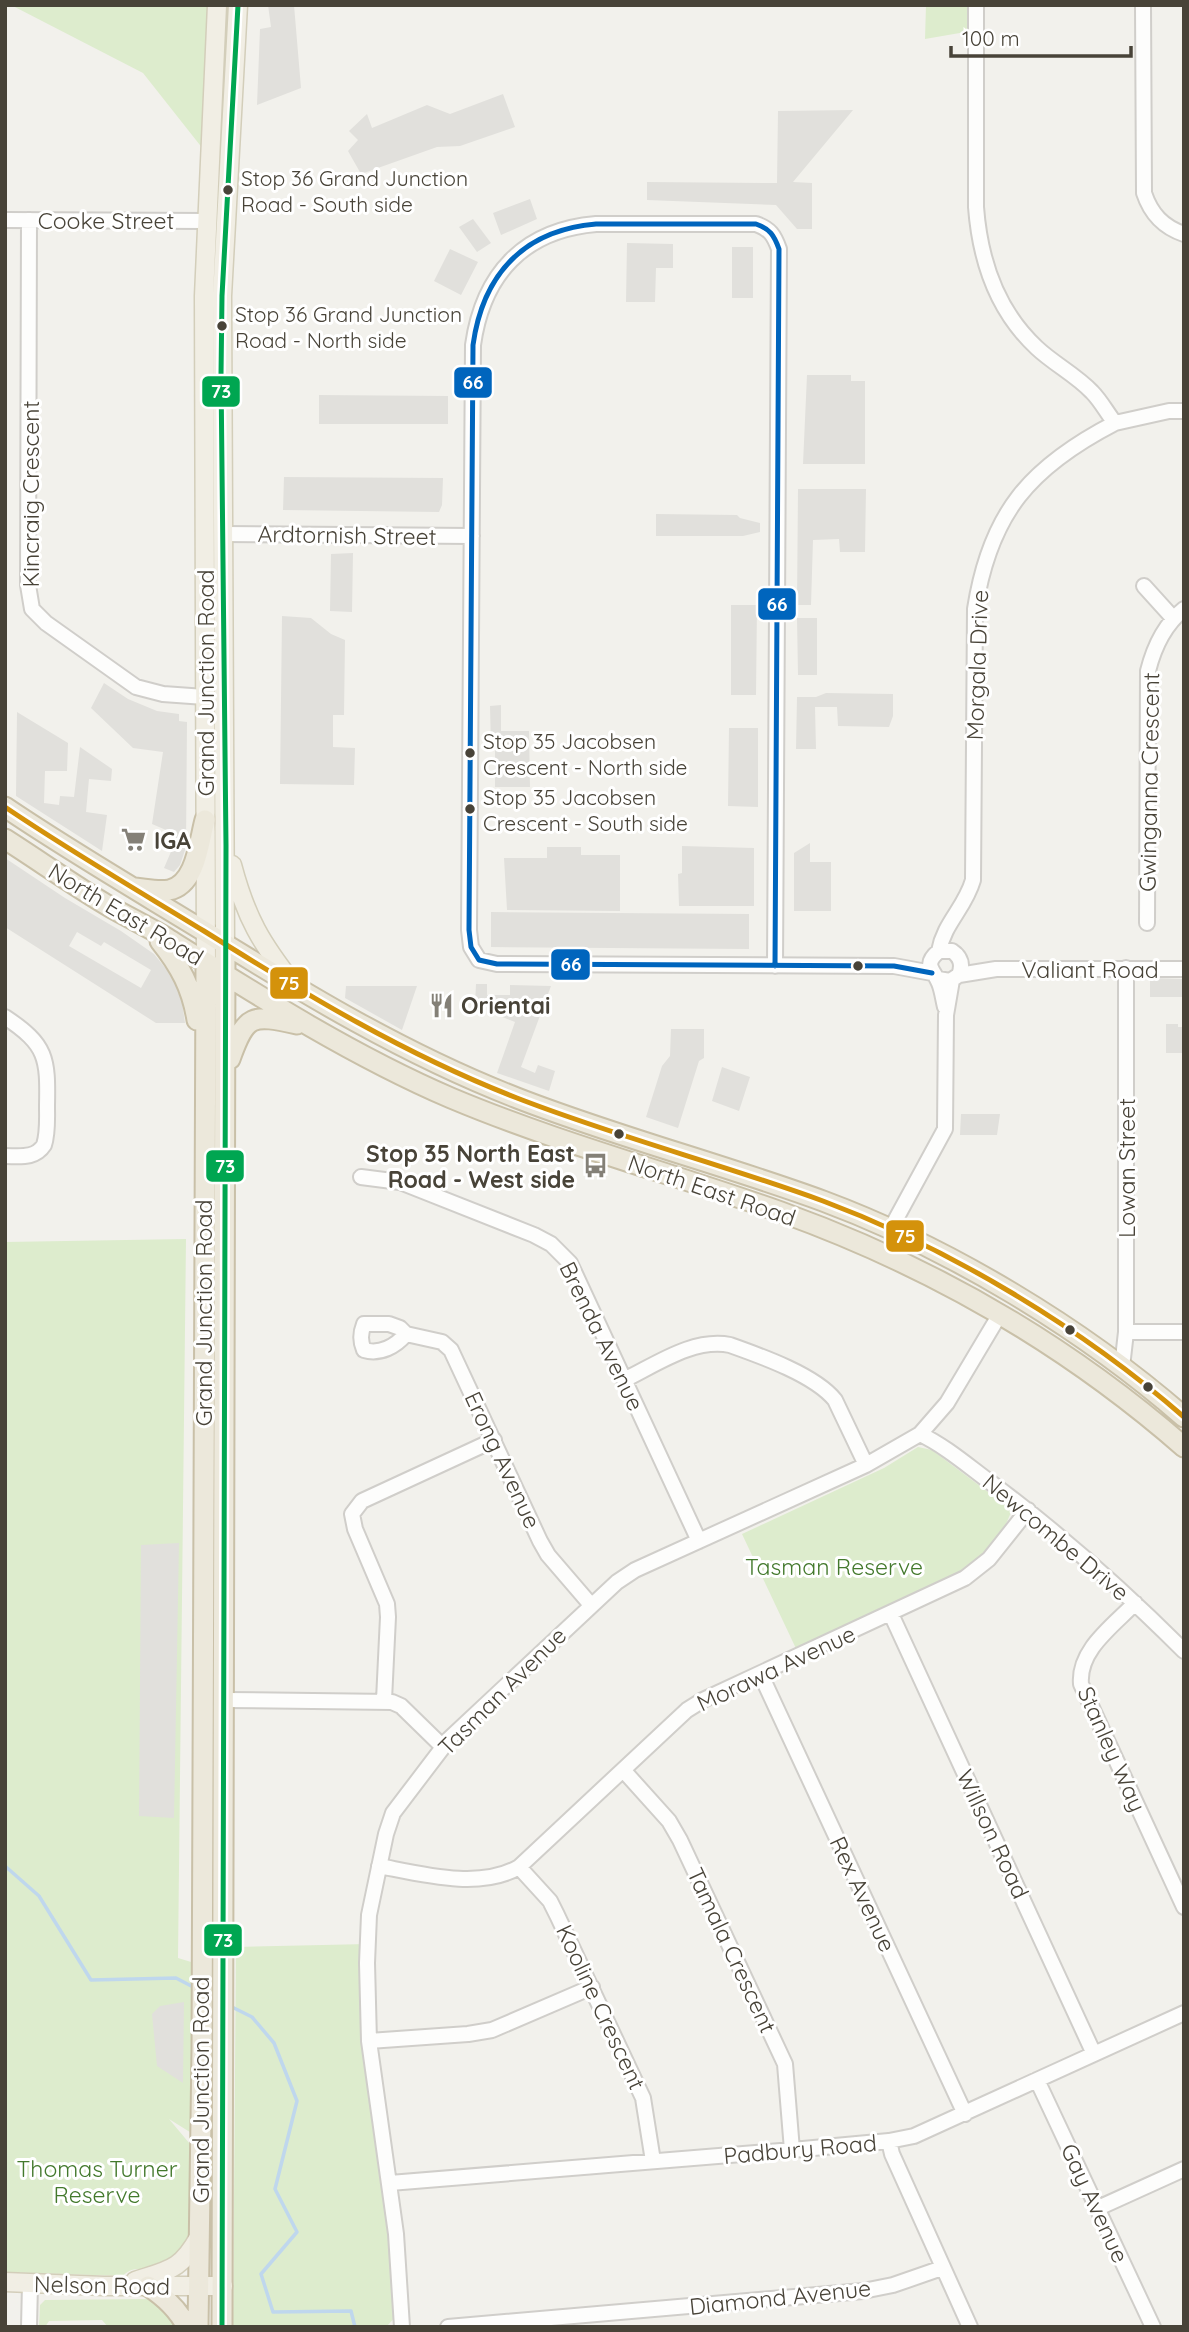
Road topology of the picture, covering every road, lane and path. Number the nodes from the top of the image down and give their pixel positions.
1 (217, 5) edge
2 (976, 5) edge
3 (1143, 5) edge
4 (238, 6) edge
5 (215, 43) junction
6 (5, 220) edge
7 (29, 220) junction
8 (207, 221) junction
9 (227, 222) junction
10 (1184, 234) edge
11 (1184, 411) edge
12 (1115, 423) junction
13 (204, 534) junction
14 (223, 534) junction
15 (472, 536) junction
16 (1144, 586) dead end
17 (1179, 614) edge
18 (205, 697) junction
19 (226, 697) junction
20 (5, 807) edge
21 (205, 820) junction
22 (5, 839) edge
23 (226, 845) junction
24 (131, 888) junction
25 (1147, 923) dead end
26 (148, 926) junction
27 (205, 932) junction
28 (225, 945) junction
29 (206, 963) junction
30 (775, 966) junction
31 (945, 966) junction
32 (1126, 968) junction
33 (1184, 970) edge
34 (225, 975) junction
35 (296, 988) junction
36 (5, 1017) edge
37 (312, 1027) junction
38 (205, 1069) junction
39 (225, 1074) junction
40 (5, 1156) edge
41 (361, 1177) dead end
42 (890, 1230) junction
43 (847, 1238) junction
44 (203, 1263) junction
45 (225, 1263) junction
46 (904, 1264) junction
47 (1000, 1314) junction
48 (1126, 1332) junction
49 (1184, 1332) edge
50 (406, 1334) dead end
51 (1122, 1367) junction
52 (1091, 1373) junction
53 (624, 1380) junction
54 (1142, 1412) junction
55 (1184, 1417) edge
56 (920, 1434) junction
57 (494, 1440) junction
58 (1184, 1447) edge
59 (866, 1465) junction
60 (1028, 1510) junction
61 (698, 1541) junction
62 (1135, 1603) junction
63 (591, 1605) junction
64 (891, 1614) junction
65 (1184, 1651) edge
66 (761, 1675) junction
67 (202, 1700) junction
68 (225, 1700) junction
69 (384, 1700) junction
70 (443, 1747) junction
71 (624, 1771) junction
72 (379, 1866) junction
73 (519, 1867) junction
74 (1184, 1907) edge
75 (592, 1987) junction
76 (1184, 2013) edge
77 (369, 2041) junction
78 (1094, 2054) junction
79 (1037, 2080) junction
80 (965, 2114) junction
81 (889, 2141) junction
82 (792, 2150) junction
83 (653, 2161) junction
84 (1184, 2169) edge
85 (390, 2183) junction
86 (1098, 2207) junction
87 (199, 2237) junction
88 (942, 2268) junction
89 (5, 2282) edge
90 (30, 2284) junction
91 (122, 2286) junction
92 (148, 2286) junction
93 (198, 2286) junction
94 (223, 2286) junction
95 (556, 2322) edge
96 (29, 2327) edge
97 (187, 2327) edge
98 (198, 2327) edge
99 (222, 2327) edge
100 (402, 2327) edge
101 (448, 2327) edge
102 (970, 2327) edge
103 (1153, 2327) edge

1 - 5 main road, Grand Junction Road
2 - 12 street
3 - 10 street
4 - 5 main road
4 - 9 main road, Grand Junction Road
5 - 8 main road, Grand Junction Road
6 - 7 street, Cooke Street
7 - 8 street, Cooke Street
7 - 18 street, Kincraig Crescent
8 - 9 main road
8 - 13 main road, Grand Junction Road
9 - 14 main road, Grand Junction Road
11 - 12 street, Morgala Drive
12 - 31 street, Morgala Drive
13 - 14 main road
13 - 18 main road, Grand Junction Road
14 - 15 street, Ardtornish Street
14 - 19 main road, Grand Junction Road
15 - 30 street, Valiant Road
15 - 30 street
16 - 17 street
17 - 25 street, Gwinganna Crescent
18 - 19 main road
18 - 21 main road, Grand Junction Road
19 - 23 main road, Grand Junction Road
20 - 24 highway, North East Road
21 - 24 highway
21 - 27 main road, Grand Junction Road
22 - 26 highway, North East Road
23 - 28 main road, Grand Junction Road
23 - 35 main road
24 - 27 highway, North East Road
26 - 29 highway, North East Road
26 - 38 highway
27 - 28 highway, North East Road
27 - 29 main road, Grand Junction Road
28 - 34 highway, Grand Junction Road
28 - 35 highway, North East Road
29 - 34 highway, North East Road
29 - 38 highway, Grand Junction Road
30 - 31 street, Valiant Road
31 - 32 street, Valiant Road
31 - 42 street
32 - 33 street, Valiant Road
32 - 48 street, Lowan Street
34 - 37 highway, North East Road
34 - 39 highway, Grand Junction Road
35 - 42 highway, North East Road
36 - 40 street
37 - 39 highway
37 - 43 highway, North East Road
38 - 44 highway, Grand Junction Road
39 - 45 highway, Grand Junction Road
41 - 53 street, Brenda Avenue
42 - 43 highway
42 - 46 highway
42 - 51 highway, North East Road
43 - 46 highway, North East Road
44 - 45 highway
44 - 67 highway, Grand Junction Road
45 - 68 highway, Grand Junction Road
46 - 47 highway, North East Road
47 - 52 highway, North East Road
47 - 56 street, Tasman Avenue
48 - 49 street
48 - 51 street, Lowan Street
50 - 57 street, Erong Avenue
51 - 52 highway
51 - 54 highway
51 - 55 highway, North East Road
52 - 54 highway, North East Road
53 - 59 street
53 - 61 street, Brenda Avenue
54 - 58 highway, North East Road
56 - 59 street, Tasman Avenue
56 - 60 street, Newcombe Drive
57 - 63 street, Erong Avenue
57 - 69 street
59 - 61 street, Tasman Avenue
60 - 62 street, Newcombe Drive
60 - 64 street, Morawa Avenue
61 - 63 street, Tasman Avenue
62 - 65 street, Newcombe Drive
62 - 74 street, Stanley Way
63 - 70 street, Tasman Avenue
64 - 66 street, Morawa Avenue
64 - 78 street, Willson Road
66 - 71 street, Morawa Avenue
66 - 80 street, Rex Avenue
67 - 68 highway
67 - 87 highway, Grand Junction Road
68 - 69 street
68 - 94 highway, Grand Junction Road
69 - 70 street
70 - 72 street, Tasman Avenue
71 - 73 street, Morawa Avenue
71 - 82 street, Tamala Crescent
72 - 73 street, Morawa Avenue
72 - 77 street, Tasman Avenue
73 - 75 street, Kooline Crescent
75 - 77 street
75 - 83 street, Kooline Crescent
76 - 78 street, Padbury Road
77 - 85 street, Tasman Avenue
78 - 79 street, Padbury Road
79 - 80 street, Padbury Road
79 - 86 street, Gay Avenue
80 - 81 street, Padbury Road
81 - 82 street, Padbury Road
81 - 88 street
82 - 83 street, Padbury Road
83 - 85 street, Padbury Road
84 - 86 street
85 - 100 street, Tasman Avenue
86 - 103 street, Gay Avenue
87 - 91 main road
87 - 93 highway, Grand Junction Road
88 - 95 street, Diamond Avenue
88 - 102 street
89 - 90 main road, Nelson Road
90 - 91 main road, Nelson Road
90 - 96 street
91 - 92 main road, Nelson Road
92 - 93 main road, Nelson Road
92 - 97 highway
93 - 94 main road, Nelson Road
93 - 98 highway, Grand Junction Road
94 - 99 highway, Grand Junction Road
95 - 101 street, Diamond Avenue

